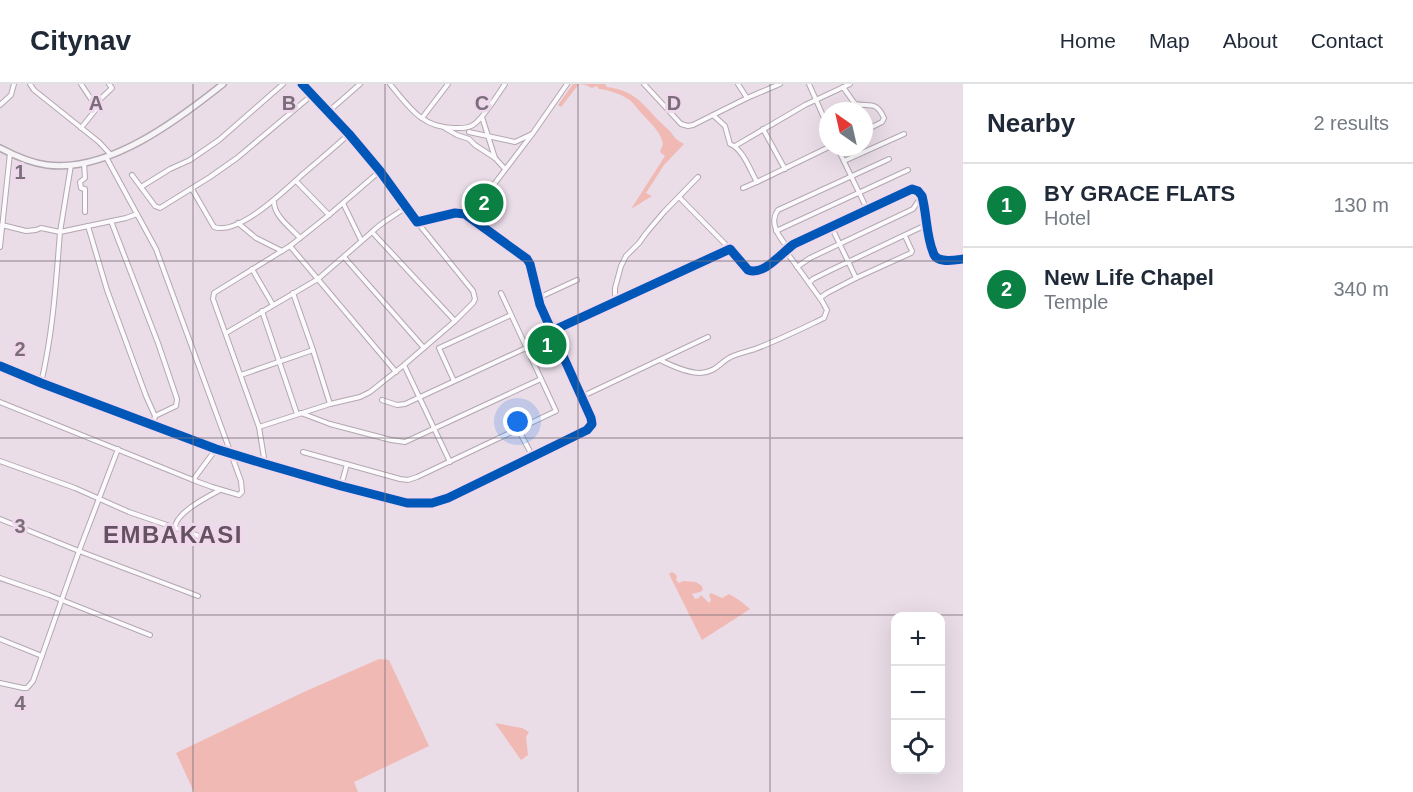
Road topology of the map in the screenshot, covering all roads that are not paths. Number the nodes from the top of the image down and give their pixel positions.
1 (14, 84) edge
2 (30, 84) edge
3 (81, 84) edge
4 (109, 84) edge
5 (223, 84) edge
6 (283, 84) edge
7 (302, 84) edge
8 (360, 84) edge
9 (390, 84) edge
10 (448, 84) edge
11 (505, 84) edge
12 (567, 84) edge
13 (644, 84) edge
14 (738, 84) edge
15 (780, 84) edge
16 (809, 84) edge
17 (850, 84) edge
18 (843, 87) junction
19 (312, 95) junction
20 (747, 98) junction
21 (816, 99) junction
22 (854, 102) edge
23 (95, 104) junction
24 (0, 105) edge
25 (819, 106) edge
26 (873, 106) edge
27 (328, 112) junction
28 (713, 115) junction
29 (482, 116) junction
30 (422, 118) junction
31 (873, 126) edge
32 (471, 127) junction
33 (81, 128) junction
34 (444, 128) junction
35 (763, 129) junction
36 (469, 132) junction
37 (533, 133) junction
38 (349, 134) junction
39 (904, 134) dead end
40 (487, 135) junction
41 (467, 138) junction
42 (735, 146) junction
43 (0, 148) edge
44 (819, 152) edge
45 (10, 153) junction
46 (109, 156) junction
47 (842, 156) edge
48 (495, 158) junction
49 (889, 159) dead end
50 (844, 161) junction
51 (84, 163) junction
52 (71, 165) junction
53 (505, 169) junction
54 (785, 169) junction
55 (908, 170) dead end
56 (380, 171) junction
57 (132, 175) dead end
58 (698, 177) dead end
59 (851, 177) junction
60 (296, 181) junction
61 (757, 182) junction
62 (141, 187) junction
63 (743, 188) dead end
64 (191, 189) junction
65 (860, 192) junction
66 (921, 196) junction
67 (679, 197) junction
68 (274, 201) junction
69 (343, 203) junction
70 (406, 207) junction
71 (867, 209) junction
72 (85, 212) dead end
73 (137, 214) junction
74 (329, 215) junction
75 (470, 216) junction
76 (111, 221) junction
77 (417, 222) junction
78 (238, 223) junction
79 (927, 224) junction
80 (2, 225) junction
81 (88, 226) junction
82 (831, 226) junction
83 (60, 231) junction
84 (777, 231) junction
85 (372, 232) junction
86 (905, 236) junction
87 (300, 238) junction
88 (361, 241) junction
89 (839, 244) junction
90 (290, 246) junction
91 (0, 247) edge
92 (730, 249) junction
93 (786, 249) junction
94 (282, 251) junction
95 (344, 257) junction
96 (963, 259) edge
97 (848, 262) junction
98 (797, 267) junction
99 (252, 270) junction
100 (856, 278) junction
101 (318, 279) junction
102 (577, 280) dead end
103 (808, 283) junction
104 (293, 293) junction
105 (501, 293) dead end
106 (538, 298) junction
107 (820, 298) junction
108 (615, 303) junction
109 (273, 305) junction
110 (262, 311) junction
111 (511, 315) junction
112 (455, 321) junction
113 (552, 332) junction
114 (226, 333) junction
115 (708, 337) dead end
116 (424, 348) junction
117 (526, 348) junction
118 (559, 349) junction
119 (313, 350) junction
120 (660, 360) junction
121 (533, 361) junction
122 (279, 362) junction
123 (404, 365) junction
124 (0, 366) edge
125 (396, 372) junction
126 (241, 375) junction
127 (541, 379) junction
128 (454, 381) junction
129 (41, 383) junction
130 (581, 397) junction
131 (419, 398) junction
132 (382, 400) dead end
133 (0, 402) edge
134 (330, 404) junction
135 (299, 414) junction
136 (155, 416) junction
137 (153, 425) junction
138 (259, 427) junction
139 (434, 429) junction
140 (518, 429) junction
141 (118, 449) junction
142 (216, 449) junction
143 (303, 452) dead end
144 (230, 453) junction
145 (534, 457) junction
146 (0, 461) edge
147 (450, 462) junction
148 (265, 464) junction
149 (347, 464) junction
150 (193, 480) junction
151 (341, 486) junction
152 (220, 490) junction
153 (99, 500) junction
154 (0, 519) edge
155 (175, 528) junction
156 (199, 536) dead end
157 (79, 551) junction
158 (0, 578) edge
159 (198, 596) dead end
160 (62, 601) junction
161 (150, 635) dead end
162 (0, 639) edge
163 (42, 656) junction
164 (0, 682) edge

1 - 24 street
2 - 33 street
3 - 23 street
4 - 23 street
5 - 46 main road
6 - 62 street
7 - 19 street
8 - 27 street
9 - 30 street
10 - 30 street
11 - 29 street
12 - 37 street
13 - 28 street
14 - 20 street
15 - 20 street
16 - 21 street
17 - 18 street
18 - 21 street
18 - 22 street
19 - 27 street
19 - 64 street
20 - 28 street
21 - 25 street
21 - 35 street
23 - 33 street
26 - 31 street
27 - 38 street
28 - 42 street
29 - 32 street
29 - 40 street
30 - 34 street
32 - 34 street
32 - 36 street
33 - 46 street
34 - 41 street
35 - 42 street
35 - 54 street
36 - 40 street
36 - 41 street
37 - 40 street
37 - 53 street
38 - 56 street
38 - 60 street
39 - 50 street
40 - 48 street
41 - 48 street
42 - 61 street
43 - 45 main road
44 - 54 street
45 - 52 main road
45 - 80 street
46 - 51 main road
46 - 73 street
47 - 50 street
48 - 53 street
49 - 59 street
50 - 59 street
51 - 52 main road
51 - 72 street
52 - 83 street
53 - 75 street
54 - 61 street
55 - 65 street
56 - 69 street
56 - 70 street
57 - 62 street
58 - 67 street
59 - 65 street
59 - 84 street
60 - 68 street
60 - 74 street
61 - 63 street
62 - 64 street
64 - 78 street
65 - 71 street
65 - 84 street
66 - 71 street
66 - 79 street
66 - 89 street
67 - 92 street
67 - 108 street
68 - 78 street
68 - 87 street
69 - 74 street
69 - 88 street
70 - 77 street
70 - 85 street
71 - 82 street
73 - 76 street
73 - 144 street
74 - 87 street
75 - 77 street
75 - 106 street
76 - 81 street
76 - 136 street
77 - 112 street
78 - 94 street
79 - 86 street
79 - 96 street
80 - 83 street
80 - 91 street
81 - 83 street
81 - 136 street
82 - 89 street
82 - 93 street
83 - 129 street
84 - 93 street
85 - 88 street
85 - 112 street
86 - 97 street
86 - 100 street
87 - 90 street
88 - 95 street
89 - 97 street
89 - 98 street
90 - 94 street
90 - 101 street
92 - 93 street
92 - 108 street
93 - 98 street
94 - 99 street
95 - 101 street
95 - 116 street
97 - 100 street
97 - 103 street
98 - 103 street
99 - 109 street
99 - 114 street
100 - 107 street
101 - 104 street
101 - 125 street
102 - 106 street
103 - 107 street
104 - 109 street
104 - 119 street
105 - 111 street
106 - 113 street
107 - 120 street
108 - 113 street
109 - 110 street
110 - 114 street
110 - 122 street
111 - 117 street
111 - 128 street
112 - 116 street
113 - 118 street
114 - 126 street
115 - 120 street
116 - 123 street
117 - 121 street
117 - 128 street
118 - 121 street
118 - 130 street
119 - 122 street
119 - 134 street
120 - 130 street
121 - 127 street
122 - 126 street
122 - 135 street
123 - 125 street
123 - 131 street
124 - 129 street
125 - 134 street
126 - 138 street
127 - 139 street
127 - 140 street
128 - 131 street
129 - 137 street
130 - 145 street
131 - 132 street
131 - 139 street
133 - 141 street
134 - 135 street
135 - 138 street
135 - 139 street
136 - 137 street
137 - 142 street
138 - 148 street
139 - 147 street
140 - 145 street
140 - 147 street
141 - 150 street
141 - 153 street
142 - 144 street
142 - 150 street
143 - 149 street
144 - 148 street
144 - 152 street
145 - 151 street
146 - 153 street
147 - 149 street
148 - 151 street
149 - 151 street
150 - 152 street
152 - 155 street
153 - 155 street
153 - 157 street
154 - 157 street
155 - 156 street
157 - 159 street
157 - 160 street
158 - 160 street
160 - 161 street
160 - 163 street
162 - 163 street
163 - 164 street

